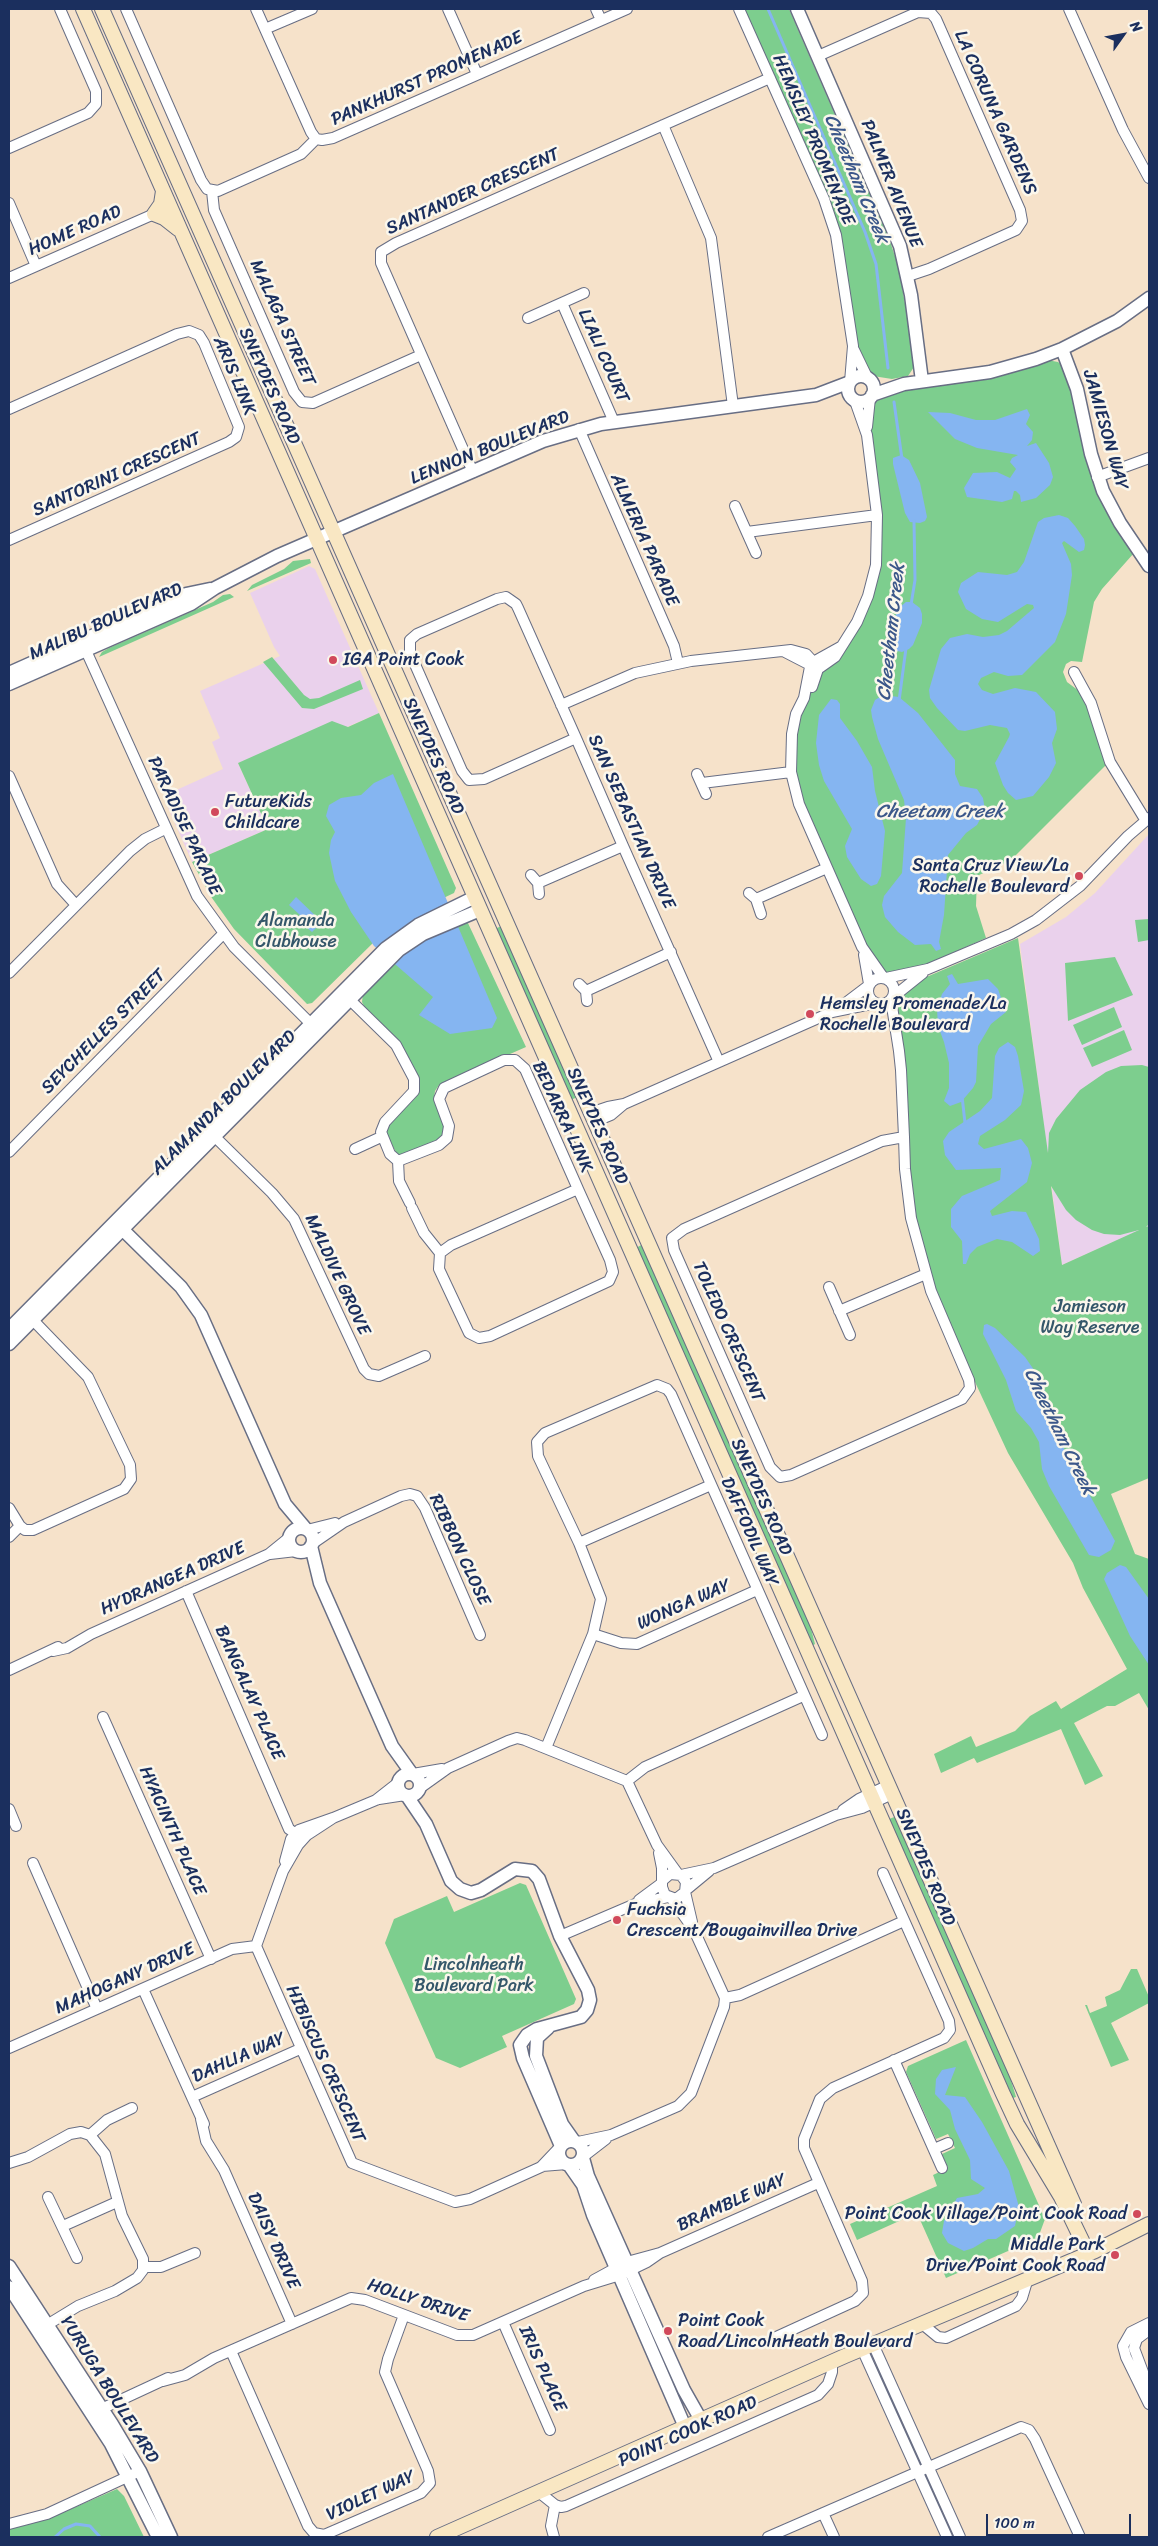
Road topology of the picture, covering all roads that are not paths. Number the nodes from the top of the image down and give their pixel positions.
1 (60, 9) edge
2 (83, 9) edge
3 (102, 9) edge
4 (126, 9) edge
5 (256, 9) edge
6 (312, 9) edge
7 (448, 9) edge
8 (596, 9) edge
9 (627, 9) edge
10 (739, 9) edge
11 (797, 9) edge
12 (1069, 9) edge
13 (601, 20) junction
14 (265, 29) junction
15 (818, 56) junction
16 (477, 74) junction
17 (770, 78) junction
18 (663, 125) junction
19 (316, 139) junction
20 (9, 148) edge
21 (1149, 178) edge
22 (212, 191) junction
23 (163, 192) junction
24 (9, 203) edge
25 (154, 214) junction
26 (180, 231) junction
27 (36, 266) junction
28 (908, 276) junction
29 (9, 278) edge
30 (584, 294) dead end
31 (1149, 298) edge
32 (562, 303) junction
33 (528, 318) dead end
34 (853, 346) junction
35 (1062, 349) junction
36 (421, 355) junction
37 (869, 379) junction
38 (922, 381) junction
39 (850, 382) junction
40 (904, 384) junction
41 (816, 395) junction
42 (871, 397) junction
43 (854, 400) junction
44 (733, 406) junction
45 (9, 409) edge
46 (614, 422) junction
47 (579, 430) junction
48 (867, 435) junction
49 (236, 437) joint
50 (1149, 458) edge
51 (473, 472) junction
52 (1098, 477) junction
53 (735, 506) dead end
54 (877, 515) junction
55 (332, 532) junction
56 (747, 532) junction
57 (317, 539) junction
58 (9, 540) edge
59 (1135, 544) junction
60 (756, 553) dead end
61 (1149, 554) edge
62 (1149, 566) edge
63 (84, 645) junction
64 (678, 663) junction
65 (814, 666) junction
66 (1074, 672) dead end
67 (9, 673) edge
68 (9, 684) edge
69 (560, 705) junction
70 (576, 738) junction
71 (791, 772) junction
72 (9, 776) edge
73 (706, 794) dead end
74 (1147, 820) edge
75 (165, 829) junction
76 (623, 846) junction
77 (827, 868) junction
78 (531, 875) dead end
79 (494, 896) junction
80 (475, 897) junction
81 (76, 905) junction
82 (480, 910) junction
83 (761, 914) dead end
84 (223, 934) junction
85 (862, 947) junction
86 (670, 952) junction
87 (382, 959) junction
88 (928, 969) junction
89 (9, 973) edge
90 (884, 978) junction
91 (869, 985) junction
92 (584, 992) dead end
93 (346, 996) junction
94 (892, 998) junction
95 (877, 1004) junction
96 (832, 1012) junction
97 (315, 1028) junction
98 (896, 1032) junction
99 (719, 1062) junction
100 (592, 1118) junction
101 (576, 1126) junction
102 (211, 1133) junction
103 (381, 1137) junction
104 (904, 1138) junction
105 (355, 1150) dead end
106 (9, 1152) edge
107 (398, 1161) junction
108 (578, 1189) junction
109 (119, 1225) junction
110 (440, 1253) junction
111 (926, 1274) junction
112 (829, 1287) dead end
113 (840, 1311) junction
114 (29, 1316) junction
115 (9, 1328) edge
116 (850, 1335) dead end
117 (9, 1344) edge
118 (425, 1356) dead end
119 (710, 1485) junction
120 (285, 1504) junction
121 (9, 1508) edge
122 (344, 1522) junction
123 (20, 1526) junction
124 (306, 1530) junction
125 (290, 1536) junction
126 (9, 1537) edge
127 (579, 1543) junction
128 (312, 1545) junction
129 (297, 1552) junction
130 (269, 1554) junction
131 (320, 1583) junction
132 (757, 1590) junction
133 (186, 1592) junction
134 (593, 1634) junction
135 (480, 1635) dead end
136 (9, 1670) edge
137 (804, 1696) junction
138 (103, 1717) dead end
139 (822, 1735) dead end
140 (392, 1746) junction
141 (546, 1748) junction
142 (448, 1768) junction
143 (412, 1774) junction
144 (399, 1781) junction
145 (627, 1781) junction
146 (420, 1788) junction
147 (890, 1790) junction
148 (406, 1796) junction
149 (874, 1797) junction
150 (376, 1800) junction
151 (9, 1809) edge
152 (426, 1824) junction
153 (16, 1826) dead end
154 (298, 1834) junction
155 (657, 1845) junction
156 (33, 1863) dead end
157 (714, 1868) junction
158 (883, 1873) dead end
159 (680, 1875) junction
160 (663, 1881) junction
161 (686, 1891) junction
162 (670, 1898) junction
163 (635, 1904) junction
164 (904, 1921) junction
165 (694, 1930) junction
166 (560, 1936) junction
167 (256, 1946) junction
168 (210, 1959) junction
169 (143, 1989) junction
170 (725, 1998) junction
171 (98, 2009) junction
172 (550, 2027) junction
173 (9, 2048) edge
174 (520, 2048) junction
175 (300, 2049) junction
176 (535, 2049) junction
177 (894, 2060) junction
178 (192, 2097) junction
179 (132, 2108) dead end
180 (90, 2135) junction
181 (611, 2135) junction
182 (576, 2141) junction
183 (948, 2143) dead end
184 (560, 2147) junction
185 (934, 2149) junction
186 (583, 2157) junction
187 (9, 2163) edge
188 (568, 2165) junction
189 (541, 2167) junction
190 (942, 2168) dead end
191 (818, 2182) junction
192 (48, 2197) dead end
193 (117, 2202) junction
194 (1149, 2224) edge
195 (63, 2226) junction
196 (1091, 2252) junction
197 (195, 2253) dead end
198 (77, 2258) dead end
199 (9, 2266) edge
200 (144, 2267) junction
201 (623, 2269) junction
202 (1028, 2278) junction
203 (9, 2287) edge
204 (404, 2315) junction
205 (503, 2322) junction
206 (922, 2323) junction
207 (292, 2324) junction
208 (1149, 2324) edge
209 (43, 2328) junction
210 (1149, 2330) edge
211 (774, 2338) dead end
212 (868, 2346) junction
213 (231, 2352) junction
214 (832, 2362) junction
215 (1149, 2388) edge
216 (1149, 2404) edge
217 (98, 2411) junction
218 (701, 2420) junction
219 (685, 2426) junction
220 (550, 2430) dead end
221 (928, 2467) junction
222 (917, 2472) junction
223 (134, 2474) junction
224 (540, 2493) junction
225 (555, 2505) junction
226 (823, 2513) junction
227 (9, 2524) edge
228 (158, 2537) edge
229 (171, 2537) edge
230 (437, 2537) edge
231 (554, 2537) edge
232 (768, 2537) edge
233 (834, 2537) edge
234 (947, 2537) edge
235 (960, 2537) edge
236 (1080, 2537) edge

1 - 20 street
2 - 23 main road, SNEYDES ROAD
3 - 55 main road, SNEYDES ROAD
4 - 22 street
5 - 14 street, PANKHURST PROMENADE
6 - 14 street
7 - 16 street
8 - 13 street
9 - 13 street, PANKHURST PROMENADE
10 - 17 street, HEMSLEY PROMENADE
11 - 15 street, PALMER AVENUE
12 - 21 street
13 - 16 street, PANKHURST PROMENADE
14 - 19 street, PANKHURST PROMENADE
15 - 28 street, PALMER AVENUE
15 - 28 street, LA CORUNA GARDENS
16 - 19 street, PANKHURST PROMENADE
17 - 18 street, SANTANDER CRESCENT
17 - 34 street, HEMSLEY PROMENADE
18 - 36 street, SANTANDER CRESCENT
18 - 44 street
19 - 22 street
22 - 36 street, MALAGA STREET
23 - 25 main road
23 - 26 main road, SNEYDES ROAD
24 - 27 street
25 - 26 main road
25 - 27 street, HOME ROAD
26 - 57 main road, SNEYDES ROAD
27 - 29 street, HOME ROAD
28 - 38 street, PALMER AVENUE
30 - 32 street, LIALI COURT
31 - 35 street
32 - 33 street, LIALI COURT
32 - 46 street, LIALI COURT
34 - 37 street, HEMSLEY PROMENADE
34 - 39 street, HEMSLEY PROMENADE
35 - 38 street
35 - 52 street, JAMIESON WAY
36 - 51 street, SANTANDER CRESCENT
37 - 39 street
37 - 40 street
37 - 42 street
38 - 40 street
39 - 41 street, LENNON BOULEVARD
39 - 43 street
40 - 42 street
41 - 43 street, LENNON BOULEVARD
41 - 44 street, LENNON BOULEVARD
42 - 43 street
42 - 48 street
43 - 48 street
44 - 46 street, LENNON BOULEVARD
45 - 49 street, ARIS LINK
46 - 47 street, LENNON BOULEVARD
47 - 51 street, LENNON BOULEVARD
47 - 64 street, ALMERIA PARADE
48 - 54 street
49 - 58 street, SANTORINI CRESCENT
50 - 52 street
51 - 55 street, LENNON BOULEVARD
52 - 59 street, JAMIESON WAY
53 - 56 street
54 - 56 street
54 - 65 street
55 - 57 street, MALIBU BOULEVARD
55 - 79 main road, SNEYDES ROAD
56 - 60 street
57 - 63 street, MALIBU BOULEVARD
57 - 80 main road, SNEYDES ROAD
59 - 61 street, JAMIESON WAY
59 - 62 street, JAMIESON WAY
63 - 67 street, MALIBU BOULEVARD
63 - 68 street, MALIBU BOULEVARD
63 - 75 street, PARADISE PARADE
64 - 65 street
64 - 69 street
65 - 71 street
66 - 74 street
69 - 70 street, SAN SEBASTIAN DRIVE
69 - 70 street, SAN SEBASTIAN DRIVE
70 - 76 street, SAN SEBASTIAN DRIVE
71 - 73 street
71 - 77 street
72 - 81 street
74 - 88 street
75 - 81 street
75 - 84 street, PARADISE PARADE
76 - 78 street
76 - 86 street, SAN SEBASTIAN DRIVE
77 - 83 street
77 - 85 street
79 - 80 main road
79 - 82 main road
79 - 100 main road, SNEYDES ROAD
80 - 82 main road, SNEYDES ROAD
80 - 87 street, ALAMANDA BOULEVARD
81 - 89 street
82 - 87 street, ALAMANDA BOULEVARD
82 - 101 main road, SNEYDES ROAD
84 - 97 street, PARADISE PARADE
84 - 106 street, SEYCHELLES STREET
85 - 90 street
85 - 91 street
86 - 92 street
86 - 99 street, SAN SEBASTIAN DRIVE
87 - 93 street, ALAMANDA BOULEVARD
88 - 90 street
88 - 94 street
90 - 91 street
90 - 94 street
91 - 95 street
91 - 96 street
93 - 97 street, ALAMANDA BOULEVARD
93 - 103 street
94 - 95 street
94 - 98 street
95 - 96 street
95 - 98 street
96 - 99 street
97 - 102 street, ALAMANDA BOULEVARD
98 - 104 street
99 - 100 street
100 - 101 main road
100 - 147 main road, SNEYDES ROAD
101 - 149 main road, SNEYDES ROAD
102 - 109 street, ALAMANDA BOULEVARD
102 - 118 street, MALDIVE GROVE
103 - 105 street
103 - 107 street
104 - 111 street
104 - 111 street, TOLEDO CRESCENT
107 - 108 street, BEDARRA LINK
107 - 110 street
108 - 110 street
108 - 110 street, BEDARRA LINK
109 - 114 street, ALAMANDA BOULEVARD
109 - 120 street
111 - 113 street
112 - 113 street
113 - 116 street
114 - 115 street, ALAMANDA BOULEVARD
114 - 117 street, ALAMANDA BOULEVARD
114 - 123 street
119 - 127 street
119 - 127 street, DAFFODIL WAY
119 - 132 street, DAFFODIL WAY
120 - 124 street
120 - 125 street
121 - 123 street
122 - 124 street, RIBBON CLOSE
122 - 128 street, RIBBON CLOSE
122 - 135 street, RIBBON CLOSE
123 - 126 street
124 - 125 street
124 - 128 street
125 - 129 street
125 - 130 street, HYDRANGEA DRIVE
127 - 134 street
128 - 129 street
128 - 131 street
129 - 130 street, HYDRANGEA DRIVE
129 - 131 street
130 - 133 street, HYDRANGEA DRIVE
131 - 140 street
132 - 134 street, WONGA WAY
132 - 137 street, DAFFODIL WAY
133 - 136 street, HYDRANGEA DRIVE
133 - 154 street, BANGALAY PLACE
134 - 141 street
137 - 139 street, DAFFODIL WAY
137 - 145 street
138 - 168 street, HYACINTH PLACE
140 - 143 street
140 - 144 street
141 - 142 street
141 - 145 street
142 - 143 street
142 - 146 street
143 - 144 street
143 - 146 street
144 - 148 street
144 - 150 street
145 - 155 street
146 - 148 street
146 - 152 street
147 - 149 street
147 - 196 main road, SNEYDES ROAD
148 - 150 street
148 - 152 street
149 - 157 street
149 - 196 main road, SNEYDES ROAD
150 - 154 street
151 - 153 street
152 - 166 street
154 - 167 street
155 - 159 street
155 - 160 street
156 - 171 street
157 - 159 street
157 - 161 street
158 - 164 street
159 - 160 street
159 - 161 street
160 - 162 street
160 - 163 street
161 - 162 street
161 - 165 street
162 - 163 street
162 - 165 street
163 - 166 street
164 - 170 street
164 - 177 street
165 - 170 street
166 - 172 street
167 - 168 street, MAHOGANY DRIVE
167 - 175 street, HIBISCUS CRESCENT
168 - 169 street, MAHOGANY DRIVE
169 - 171 street, MAHOGANY DRIVE
169 - 178 street, DAISY DRIVE
170 - 181 street
171 - 173 street, MAHOGANY DRIVE
172 - 174 street
172 - 176 street
174 - 176 street
174 - 184 street
175 - 178 street, DAHLIA WAY
175 - 189 street, HIBISCUS CRESCENT
176 - 182 street
177 - 185 street
177 - 191 street
178 - 207 street, DAISY DRIVE
179 - 180 street
180 - 187 street
180 - 193 street
181 - 182 street
181 - 186 street
182 - 184 street
182 - 186 street
183 - 185 street
184 - 188 street
184 - 189 street, HIBISCUS CRESCENT
185 - 190 street
186 - 188 street
186 - 201 street
188 - 189 street, HIBISCUS CRESCENT
188 - 201 street
191 - 201 street, BRAMBLE WAY
191 - 211 street
192 - 195 street
193 - 195 street
193 - 200 street
194 - 196 main road, POINT COOK ROAD
195 - 198 street
196 - 202 main road, POINT COOK ROAD
197 - 200 street
199 - 209 street, YURUGA BOULEVARD
200 - 209 street
201 - 205 street, HOLLY DRIVE
201 - 218 street
201 - 219 street
202 - 206 main road, POINT COOK ROAD
202 - 206 street
203 - 209 street, YURUGA BOULEVARD
204 - 205 street, HOLLY DRIVE
204 - 207 street, HOLLY DRIVE
204 - 213 street, VIOLET WAY
205 - 220 street, IRIS PLACE
206 - 212 main road, POINT COOK ROAD
207 - 213 street, HOLLY DRIVE
208 - 216 street
209 - 217 street, YURUGA BOULEVARD
210 - 215 street
212 - 214 main road, POINT COOK ROAD
212 - 221 street
212 - 222 street
213 - 217 street, HOLLY DRIVE
214 - 218 main road, POINT COOK ROAD
214 - 225 street, POINT COOK ROAD
217 - 223 street, YURUGA BOULEVARD
218 - 219 main road, POINT COOK ROAD
219 - 224 main road, POINT COOK ROAD
221 - 222 street
221 - 235 street
221 - 236 street
222 - 226 street
222 - 234 street
223 - 227 street
223 - 228 street, YURUGA BOULEVARD
223 - 229 street, YURUGA BOULEVARD
224 - 225 street
224 - 230 main road, POINT COOK ROAD
225 - 231 street
226 - 232 street
226 - 233 street

